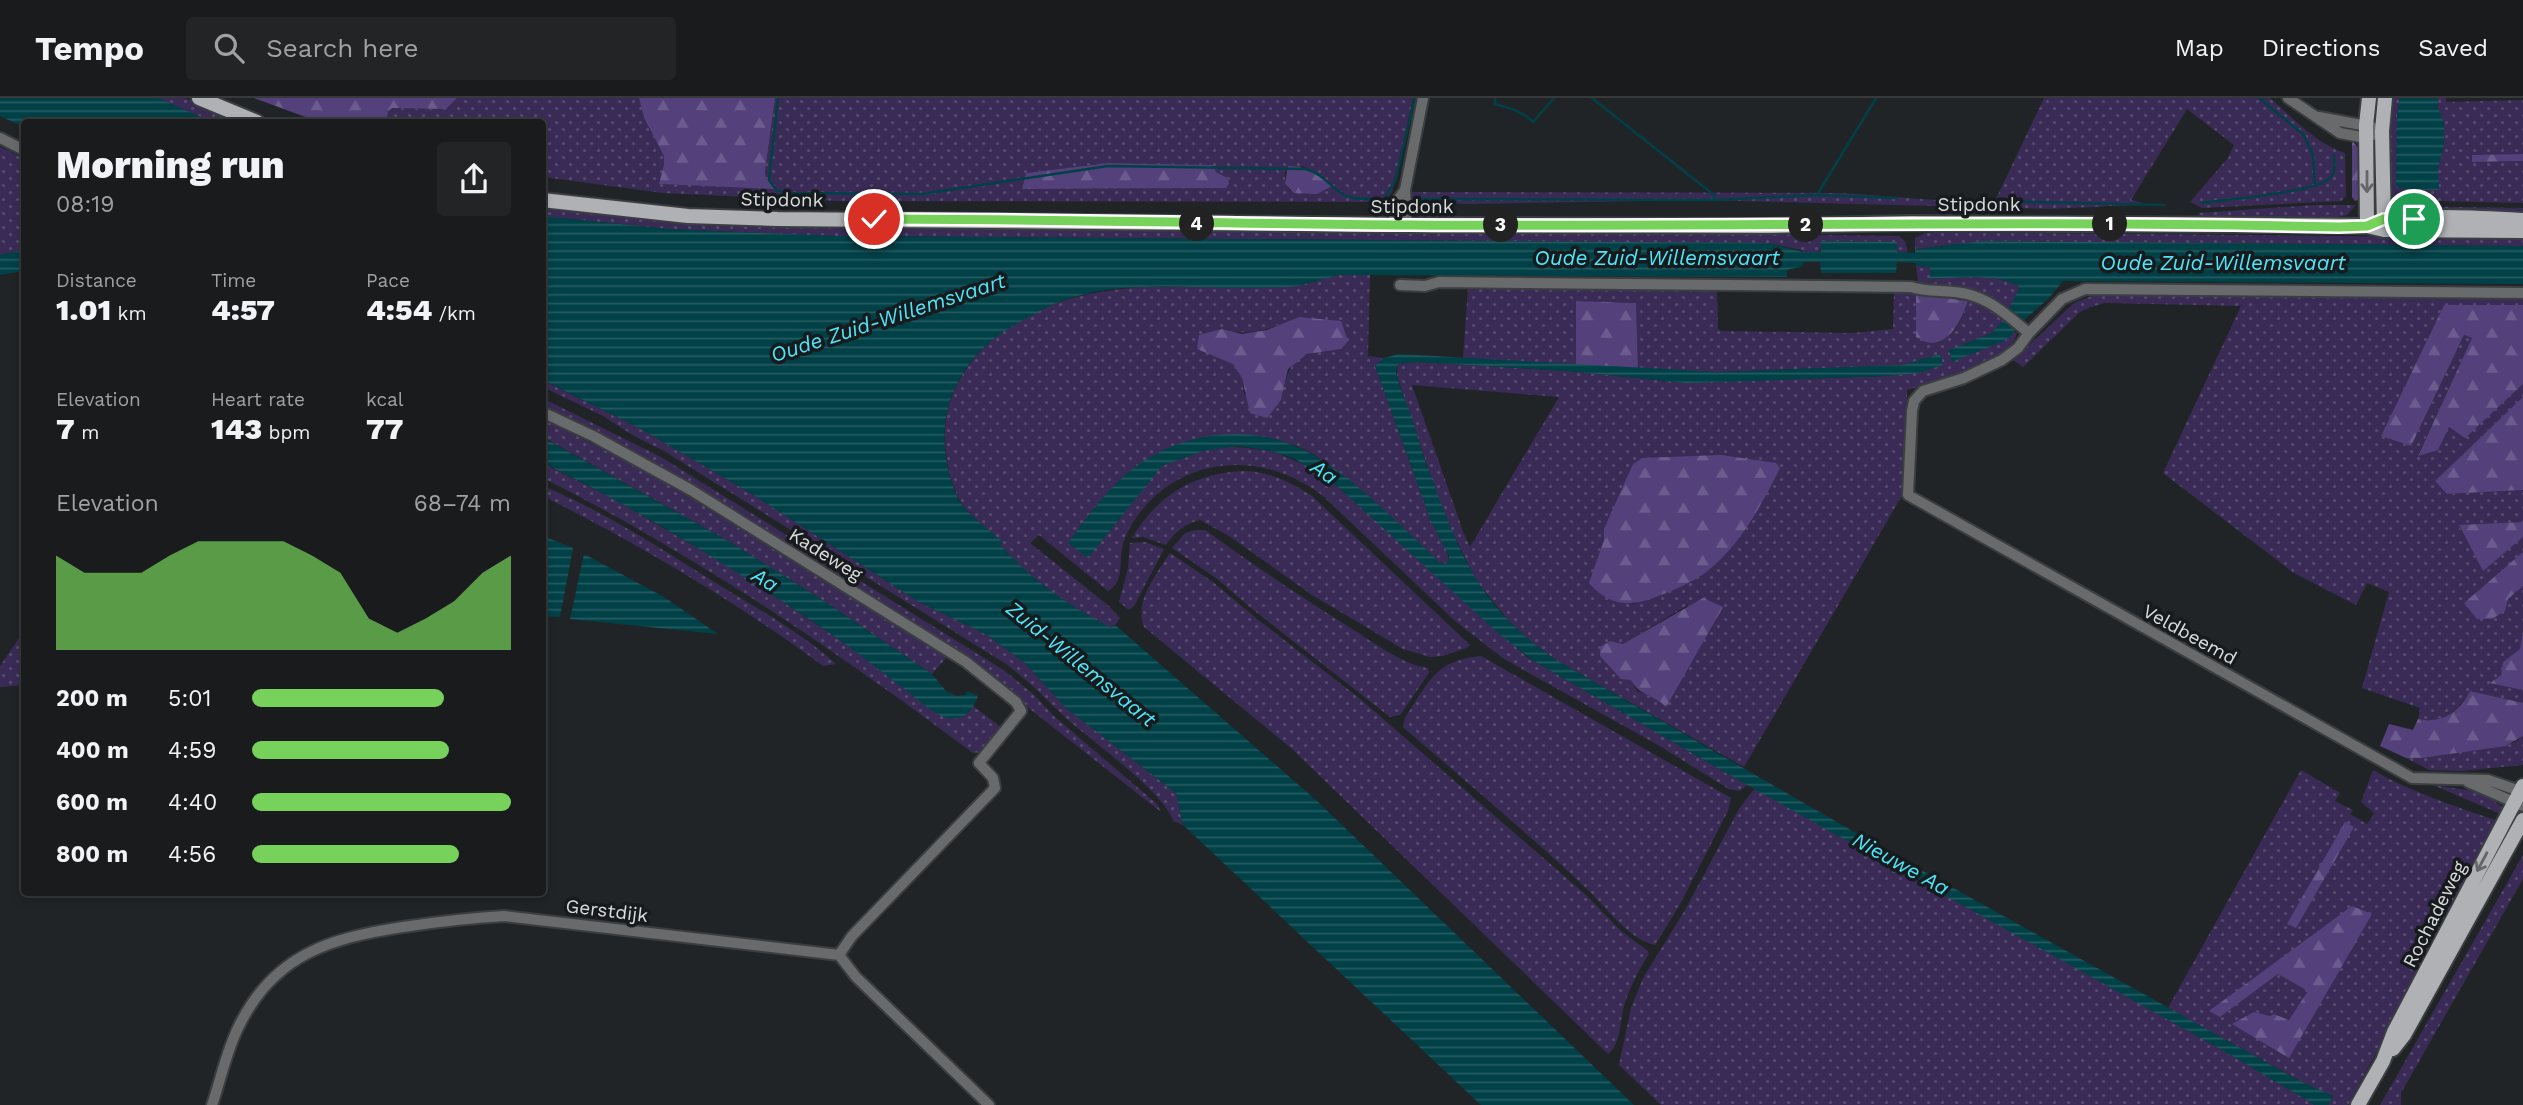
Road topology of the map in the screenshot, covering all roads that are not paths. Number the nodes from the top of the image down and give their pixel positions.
1 (199, 98) edge
2 (1423, 98) edge
3 (2288, 98) edge
4 (2369, 98) edge
5 (2385, 98) edge
6 (250, 119) edge
7 (2366, 131) junction
8 (2382, 131) junction
9 (0, 138) edge
10 (21, 148) edge
11 (546, 200) edge
12 (2523, 220) edge
13 (1400, 225) junction
14 (2384, 225) junction
15 (2367, 226) junction
16 (2523, 231) edge
17 (1400, 285) dead end
18 (2523, 293) edge
19 (2029, 333) junction
20 (546, 414) edge
21 (2521, 795) edge
22 (2523, 820) edge
23 (839, 955) junction
24 (2383, 1061) junction
25 (212, 1105) edge
26 (989, 1105) edge
27 (2358, 1105) edge

1 - 6 main road
2 - 13 street
3 - 7 street
4 - 7 main road
5 - 8 main road
7 - 8 street
7 -> 15 main road
8 - 14 main road
9 - 10 street
11 - 13 main road, Stipdonk
12 - 14 main road, Stipdonk
13 - 15 main road, Stipdonk
14 - 15 main road, Stipdonk
14 - 16 main road, Stipdonk
17 - 19 street
18 - 19 street
19 - 21 street, Veldbeemd
20 - 23 street, Kadeweg
21 -> 24 main road, Rochadeweg
22 - 24 main road, Rochadeweg
23 - 25 street, Gerstdijk
23 - 26 street
24 - 27 main road, Rochadeweg

